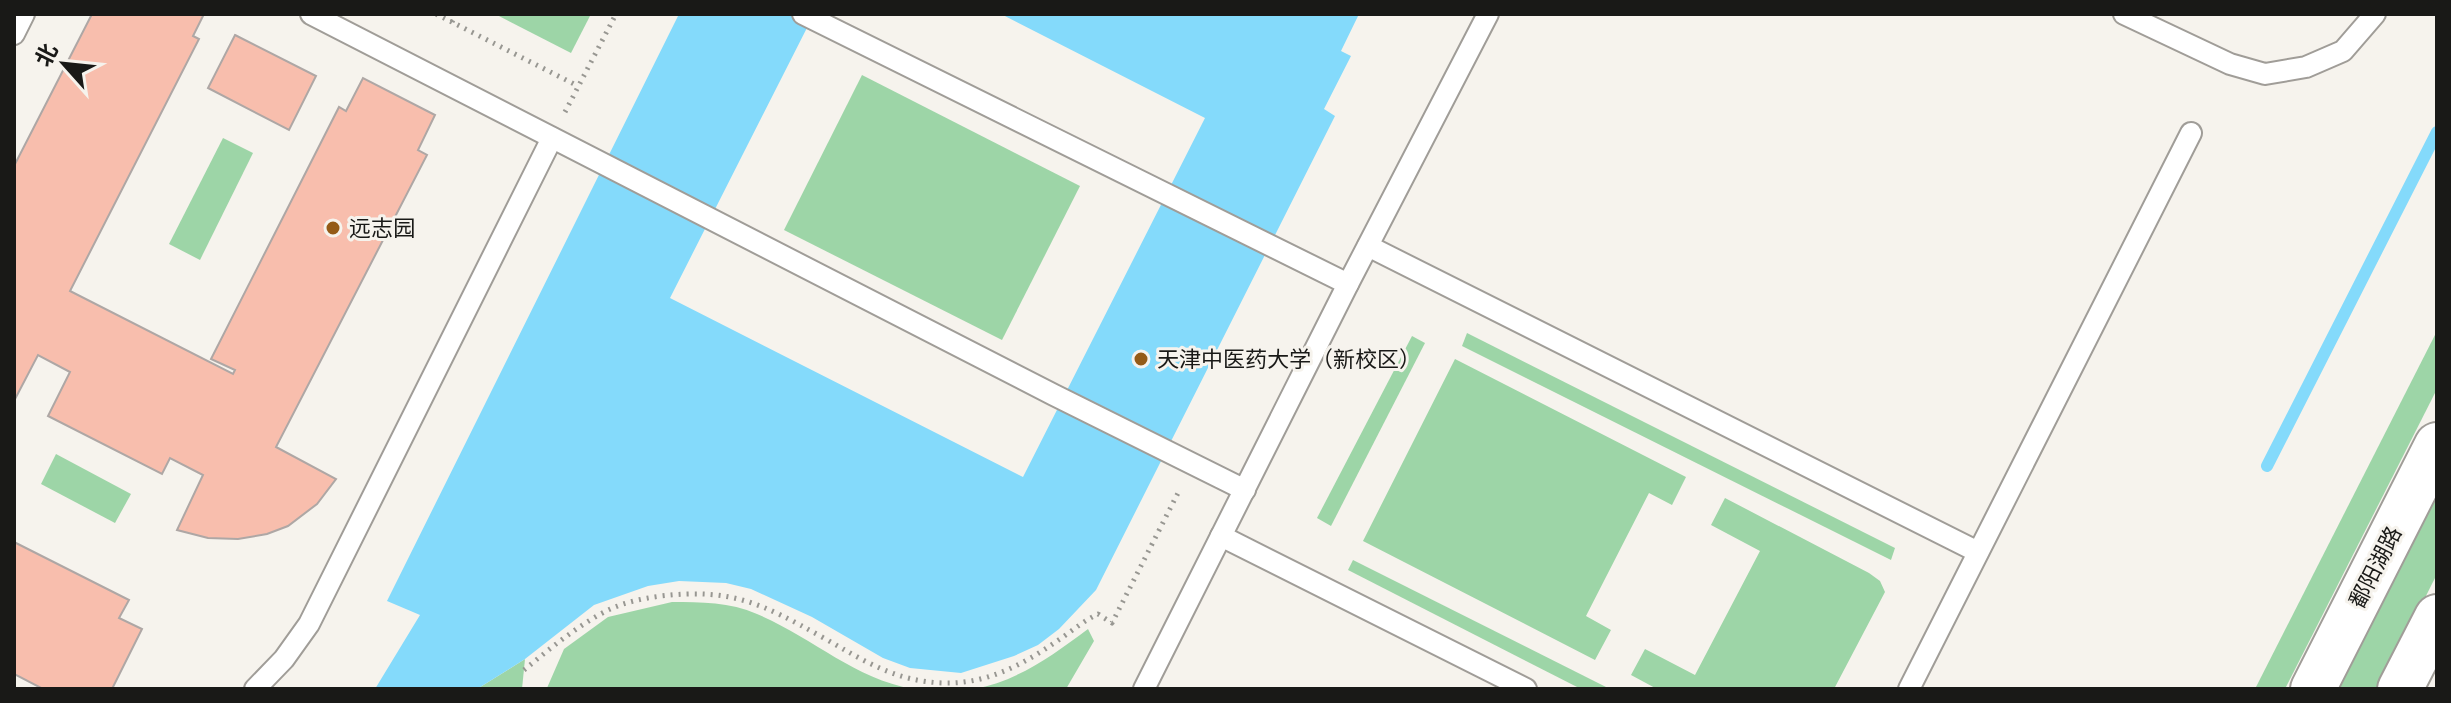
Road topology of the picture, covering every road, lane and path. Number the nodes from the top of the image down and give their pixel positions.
1 (24, 14) edge
2 (311, 14) edge
3 (436, 14) edge
4 (456, 14) edge
5 (616, 14) edge
6 (1488, 14) edge
7 (2124, 14) edge
8 (2375, 14) edge
9 (811, 18) edge
10 (452, 22) junction
11 (14, 34) edge
12 (578, 86) junction
13 (2191, 133) dead end
14 (552, 138) junction
15 (1368, 246) junction
16 (1348, 284) junction
17 (2437, 445) edge
18 (1183, 462) junction
19 (1245, 490) junction
20 (1221, 536) junction
21 (1978, 552) junction
22 (2437, 617) edge
23 (524, 670) dead end
24 (255, 689) edge
25 (1144, 689) edge
26 (1526, 689) edge
27 (1909, 689) edge
28 (2313, 689) edge
29 (2400, 689) edge

1 - 11 lane
2 - 14 lane
3 - 10 path
4 - 10 path
5 - 12 path
6 - 15 lane
7 - 8 lane
9 - 16 lane
10 - 12 path
12 - 14 path
13 - 21 lane
14 - 18 lane
14 - 24 lane
15 - 16 lane
15 - 21 lane
16 - 19 lane
17 - 28 main road, 鄱阳湖路
18 - 19 lane
18 - 23 path
19 - 20 lane
20 - 25 lane
20 - 26 lane
21 - 27 lane
22 - 29 main road

